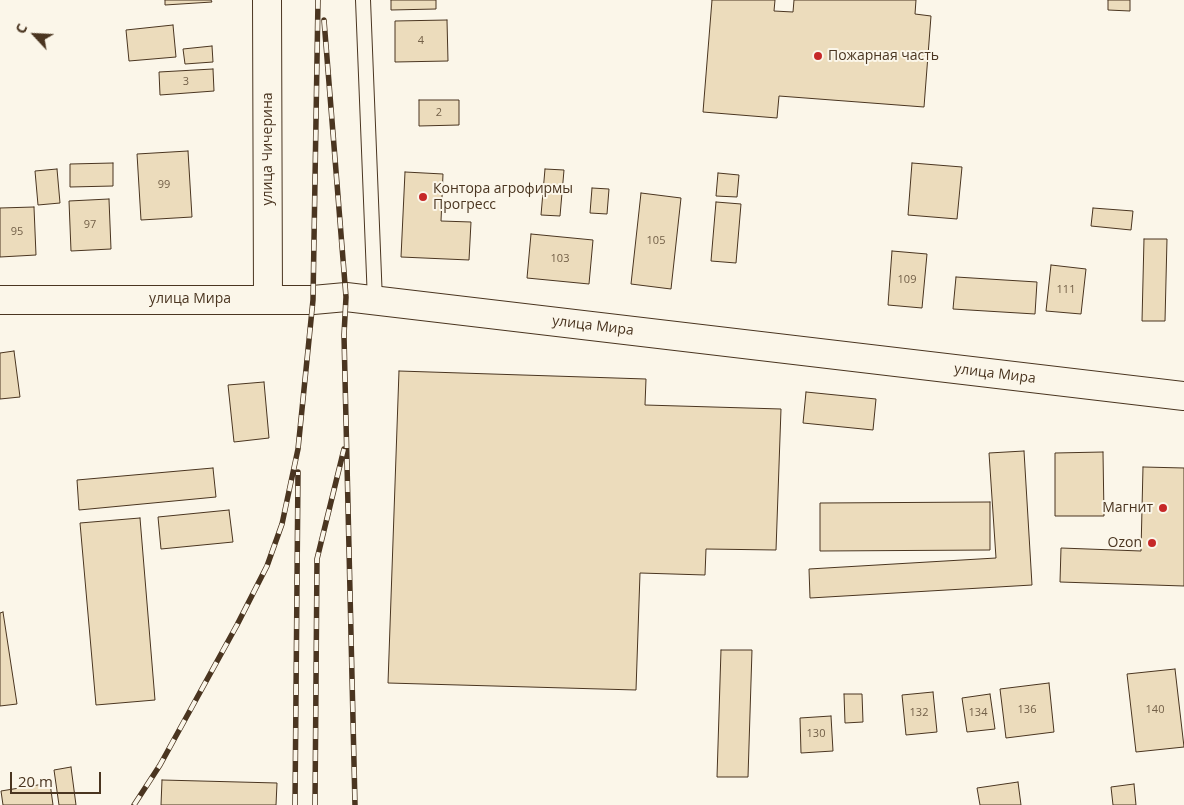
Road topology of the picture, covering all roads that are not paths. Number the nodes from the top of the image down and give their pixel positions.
1 (267, 0) edge
2 (363, 0) edge
3 (268, 299) junction
4 (0, 300) edge
5 (375, 301) junction
6 (1184, 396) edge

1 - 3 street, улица Чичерина
2 - 5 lane
3 - 4 street, улица Мира
3 - 5 street, улица Мира
5 - 6 street, улица Мира

